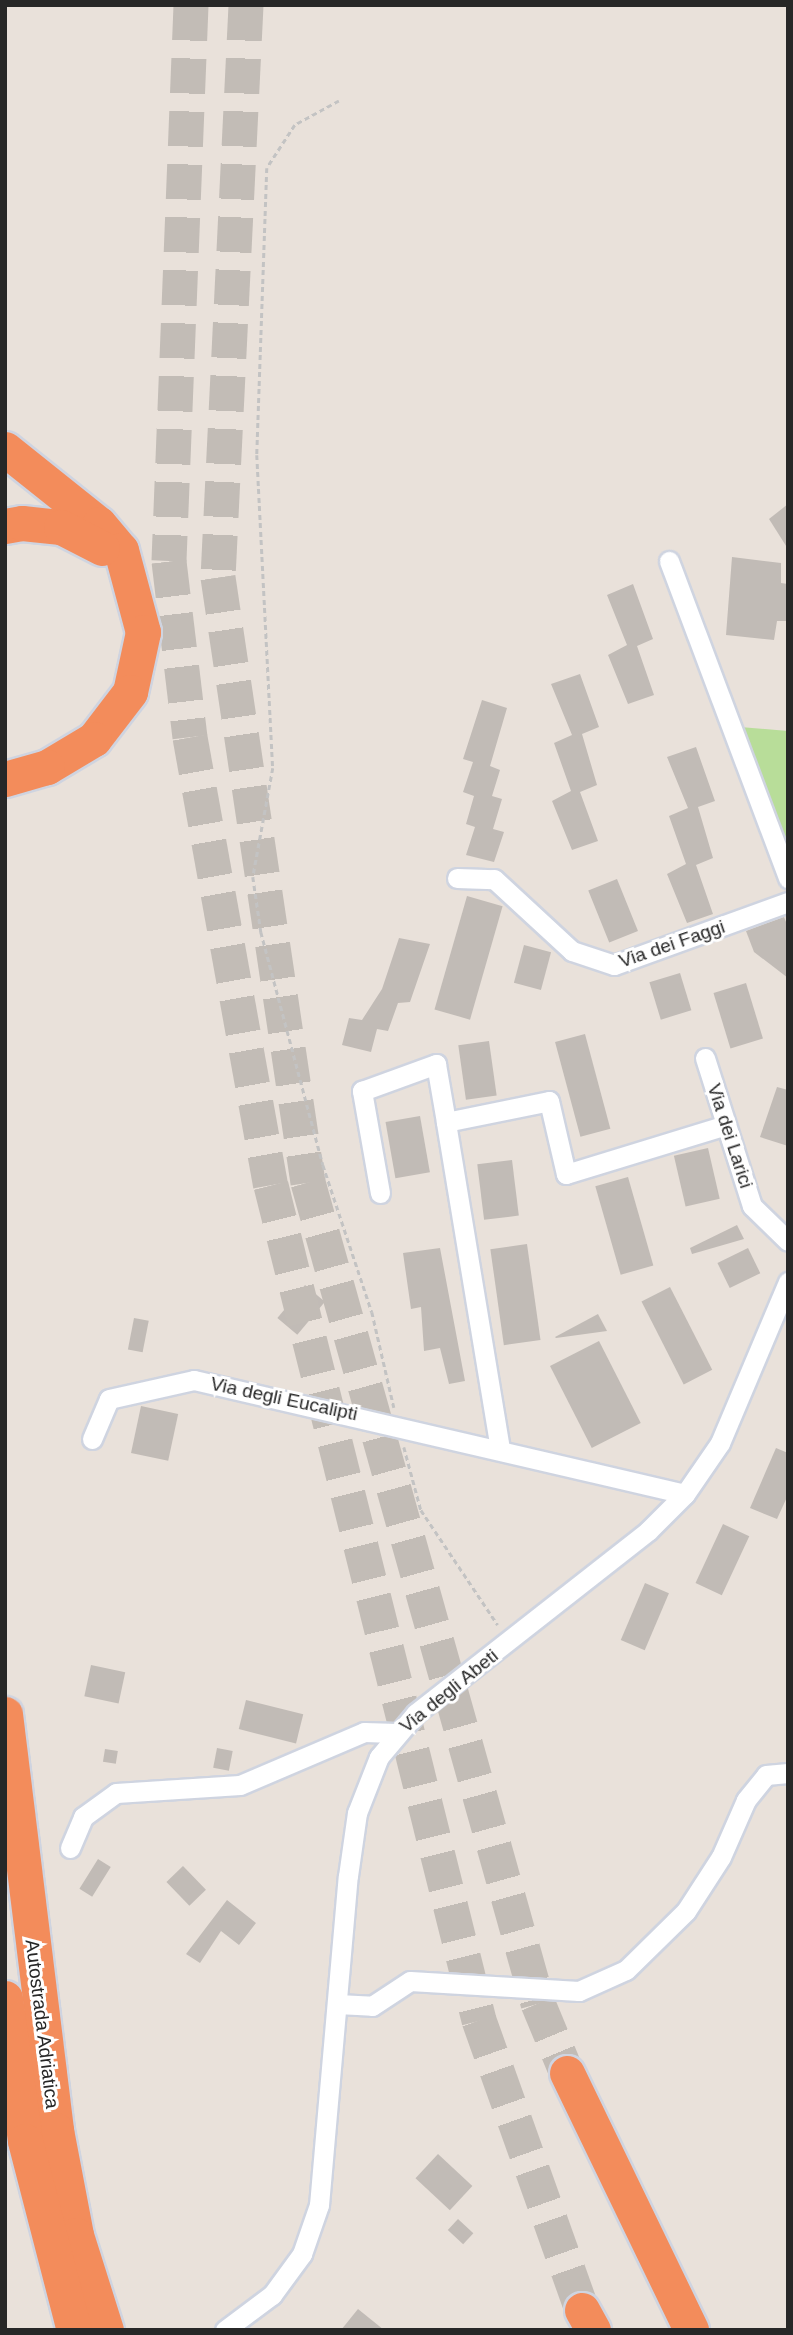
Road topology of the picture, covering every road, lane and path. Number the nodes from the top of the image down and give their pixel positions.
1 (339, 101) dead end
2 (5, 449) edge
3 (5, 526) edge
4 (669, 561) dead end
5 (131, 578) junction
6 (5, 779) edge
7 (457, 878) dead end
8 (788, 878) edge
9 (788, 902) edge
10 (705, 1058) dead end
11 (446, 1122) junction
12 (726, 1125) junction
13 (380, 1193) dead end
14 (788, 1241) edge
15 (788, 1282) edge
16 (398, 1424) junction
17 (92, 1439) dead end
18 (500, 1449) junction
19 (685, 1494) junction
20 (509, 1642) junction
21 (5, 1714) edge
22 (396, 1734) junction
23 (788, 1773) edge
24 (70, 1849) dead end
25 (5, 1998) edge
26 (337, 2004) junction
27 (567, 2073) tunnel mouth
28 (74, 2330) edge
29 (106, 2330) edge
30 (225, 2330) edge
31 (691, 2330) edge

1 - 16 path
2 - 5 highway
3 - 5 highway
4 - 8 street
5 - 6 highway
7 - 9 street, Via dei Faggi
10 - 12 street, Via dei Larici
11 - 12 street
11 - 13 street
11 - 18 street
12 - 14 street, Via dei Larici
15 - 19 street, Via degli Abeti
16 - 17 street, Via degli Eucalipti
16 - 18 street, Via degli Eucalipti
16 - 20 path
18 - 19 street, Via degli Eucalipti
19 - 20 street, Via degli Abeti
20 - 22 street, Via degli Abeti
21 - 29 highway, Autostrada Adriatica
22 - 24 street
22 - 26 street, Via degli Abeti
23 - 26 street
25 - 28 highway, Autostrada Adriatica
26 - 30 street, Via degli Abeti
27 - 31 highway

